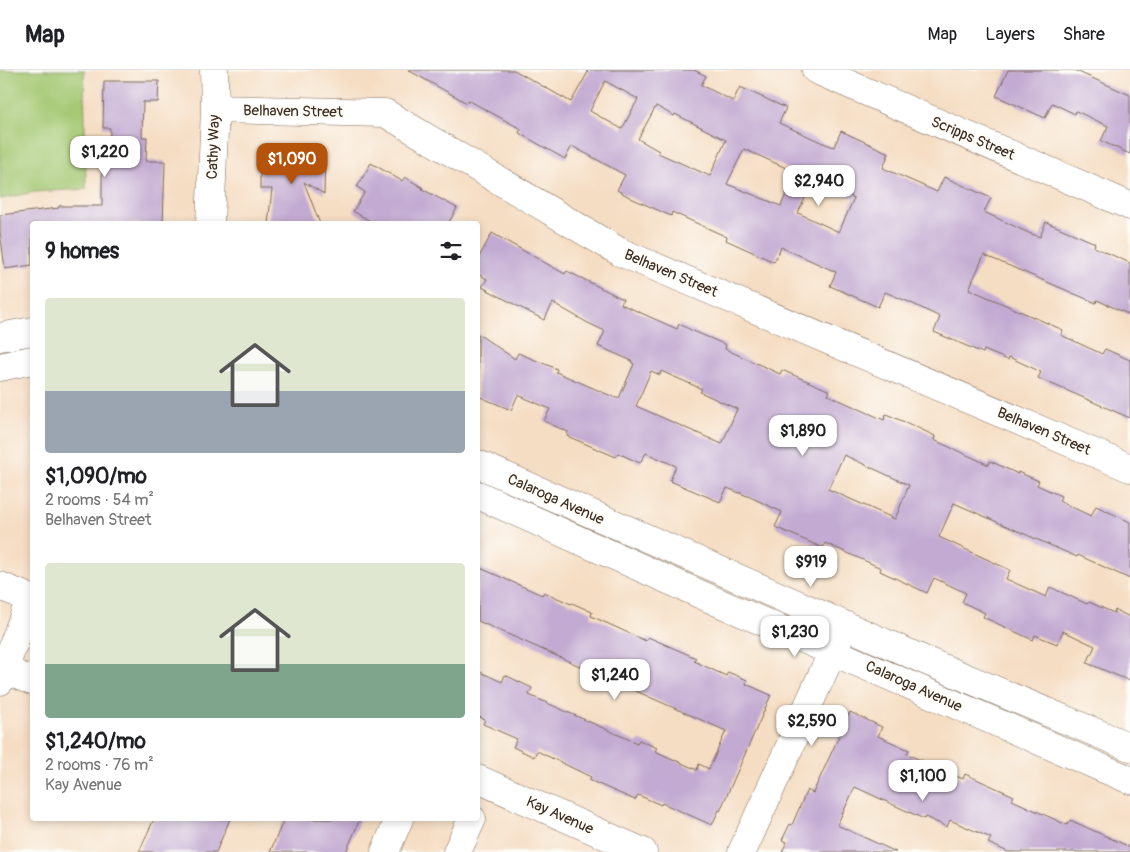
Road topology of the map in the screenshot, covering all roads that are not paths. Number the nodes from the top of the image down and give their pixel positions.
1 (214, 70) edge
2 (816, 70) edge
3 (215, 109) junction
4 (1130, 206) edge
5 (210, 221) edge
6 (30, 331) edge
7 (0, 337) edge
8 (30, 360) edge
9 (0, 367) edge
10 (480, 465) edge
11 (1130, 468) edge
12 (480, 496) edge
13 (0, 586) edge
14 (30, 598) edge
15 (30, 604) edge
16 (844, 625) junction
17 (833, 650) junction
18 (3, 675) edge
19 (30, 681) edge
20 (1130, 747) edge
21 (1130, 780) edge
22 (480, 788) edge
23 (398, 821) edge
24 (471, 821) edge
25 (385, 852) edge
26 (456, 852) edge
27 (643, 852) edge
28 (742, 852) edge

1 - 3 street, Cathy Way
2 - 4 street, Scripps Street
3 - 5 street, Cathy Way
3 - 11 street, Belhaven Street
6 - 7 street
8 - 9 street
10 - 16 street, Calaroga Avenue
12 - 17 street, Calaroga Avenue
13 - 14 street
15 - 18 street
16 - 17 street
16 - 20 street, Calaroga Avenue
17 - 21 street, Calaroga Avenue
17 - 28 street
18 - 19 street
22 - 27 street, Kay Avenue
23 - 25 street
24 - 26 street

